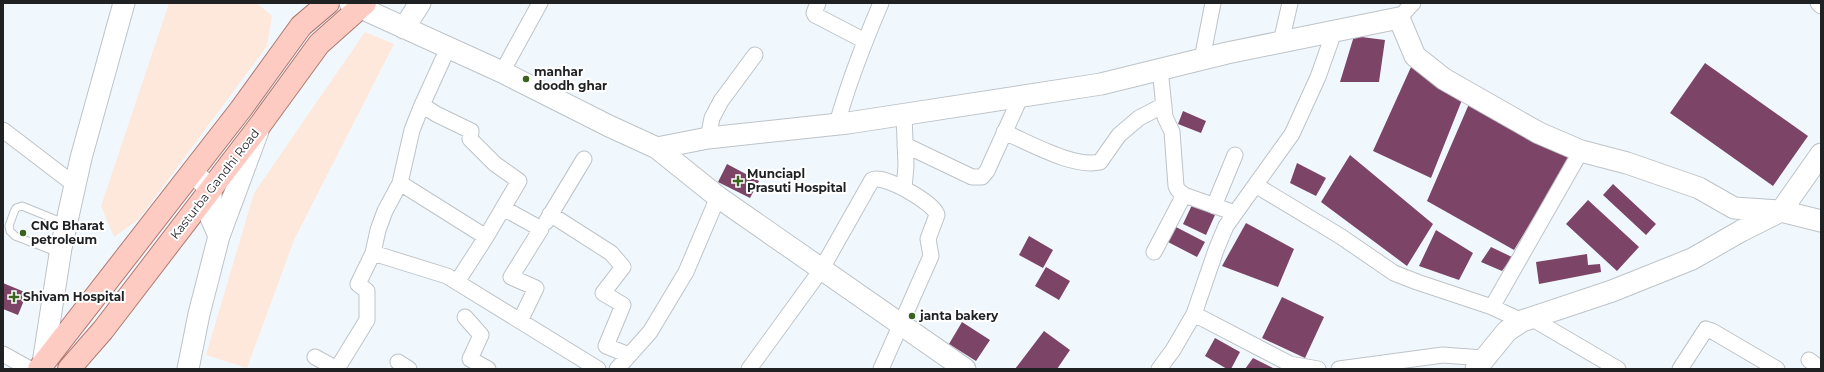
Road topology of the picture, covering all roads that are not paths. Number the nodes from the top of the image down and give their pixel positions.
1 (124, 3) edge
2 (134, 3) edge
3 (328, 3) edge
4 (420, 3) edge
5 (540, 3) edge
6 (818, 3) edge
7 (881, 3) edge
8 (1213, 3) edge
9 (1290, 3) edge
10 (1413, 3) edge
11 (1818, 3) edge
12 (358, 5) edge
13 (1821, 6) edge
14 (1399, 18) junction
15 (404, 28) junction
16 (1334, 32) junction
17 (865, 40) junction
18 (1281, 42) junction
19 (448, 48) junction
20 (755, 55) dead end
21 (1202, 59) junction
22 (1160, 69) junction
23 (502, 72) junction
24 (1021, 96) junction
25 (1164, 104) junction
26 (422, 105) junction
27 (904, 115) junction
28 (837, 124) junction
29 (260, 125) junction
30 (3, 130) edge
31 (1004, 132) junction
32 (708, 138) junction
33 (905, 145) junction
34 (658, 148) junction
35 (1581, 151) junction
36 (1821, 154) edge
37 (1235, 155) dead end
38 (584, 159) dead end
39 (192, 172) junction
40 (400, 183) junction
41 (75, 185) junction
42 (1257, 186) junction
43 (904, 188) junction
44 (211, 189) junction
45 (1184, 195) junction
46 (718, 197) junction
47 (1214, 206) junction
48 (503, 208) junction
49 (1781, 211) junction
50 (1235, 213) junction
51 (550, 214) junction
52 (1821, 221) edge
53 (67, 225) junction
54 (541, 229) junction
55 (219, 236) junction
56 (486, 237) junction
57 (1154, 252) dead end
58 (373, 253) junction
59 (61, 254) junction
60 (821, 270) junction
61 (457, 282) junction
62 (1492, 307) junction
63 (1194, 314) junction
64 (465, 316) dead end
65 (1526, 320) junction
66 (520, 321) junction
67 (900, 323) junction
68 (59, 343) junction
69 (3, 354) edge
70 (629, 355) junction
71 (315, 357) dead end
72 (1809, 360) dead end
73 (1480, 364) edge
74 (37, 367) edge
75 (959, 367) edge
76 (69, 369) edge
77 (188, 369) edge
78 (337, 369) edge
79 (488, 369) edge
80 (598, 369) edge
81 (617, 369) edge
82 (749, 369) edge
83 (881, 369) edge
84 (1159, 369) edge
85 (1318, 369) edge
86 (1339, 369) edge
87 (1618, 369) edge
88 (1680, 369) edge
89 (1778, 369) edge
90 (1821, 369) edge

1 - 41 street
2 - 68 street
3 - 39 main road, Kasturba Gandhi Road
4 - 15 street
5 - 23 street
6 - 17 street
7 - 17 street
8 - 21 street
9 - 18 street
10 - 14 street
11 - 13 street
12 - 15 street
12 - 29 main road, Kasturba Gandhi Road
14 - 16 street
14 - 35 street
15 - 19 street
16 - 18 street
16 - 42 street
17 - 28 street
18 - 21 street
19 - 23 street
19 - 26 street
20 - 32 street
21 - 22 street
22 - 24 street
22 - 25 street
23 - 34 street
24 - 27 street
24 - 31 street
25 - 31 street
25 - 45 street
26 - 40 street
26 - 48 street
27 - 28 street
27 - 33 street
28 - 32 street
29 - 44 main road, Kasturba Gandhi Road
29 - 55 street
30 - 41 street
31 - 33 street
32 - 34 street
33 - 43 street
34 - 46 street
35 - 49 street
35 - 62 street
36 - 49 street
37 - 47 street
38 - 51 street
39 - 44 street
39 - 68 main road, Kasturba Gandhi Road
40 - 56 street
40 - 58 street
41 - 53 street
42 - 50 street
42 - 62 street
43 - 60 street
43 - 67 street
44 - 55 street
44 - 76 main road, Kasturba Gandhi Road
45 - 47 street
45 - 57 street
46 - 60 street
46 - 70 street
47 - 50 street
48 - 54 street
48 - 56 street
49 - 52 street
49 - 65 street
50 - 63 street
51 - 54 street
51 - 70 street
53 - 59 street
53 - 59 lane
54 - 66 street
55 - 77 street
56 - 61 street
58 - 61 street
58 - 78 street
59 - 74 street
60 - 67 street
60 - 82 street
61 - 66 street
62 - 65 street
63 - 84 street
63 - 85 street
64 - 79 street
65 - 73 street
65 - 87 street
66 - 80 street
67 - 75 street
67 - 83 street
68 - 74 main road, Kasturba Gandhi Road
69 - 74 street
70 - 81 street
71 - 78 street
72 - 90 street
73 - 86 street
88 - 89 street

